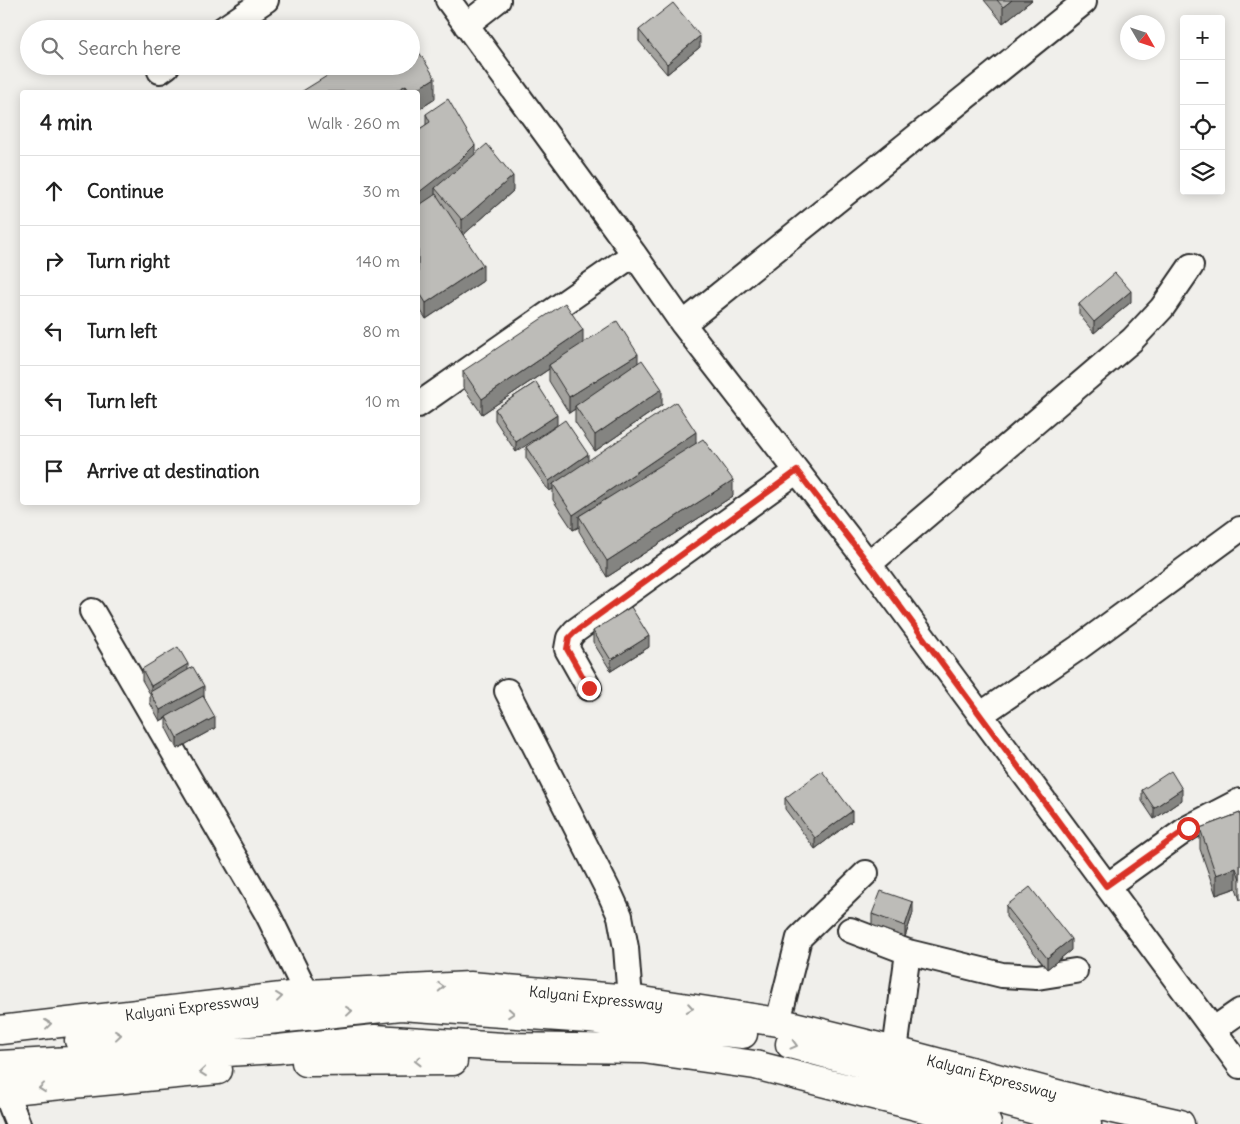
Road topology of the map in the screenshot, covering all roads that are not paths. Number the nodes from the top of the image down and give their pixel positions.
1 (266, 0) edge
2 (448, 0) edge
3 (498, 0) edge
4 (1084, 2) dead end
5 (236, 20) edge
6 (466, 25) junction
7 (634, 254) junction
8 (1191, 266) dead end
9 (683, 324) junction
10 (420, 404) edge
11 (797, 471) junction
12 (1240, 529) edge
13 (869, 564) junction
14 (92, 611) dead end
15 (589, 688) dead end
16 (507, 691) dead end
17 (980, 715) junction
18 (1240, 801) edge
19 (866, 874) dead end
20 (1106, 886) junction
21 (850, 930) dead end
22 (908, 952) junction
23 (1076, 971) dead end
24 (307, 994) junction
25 (630, 999) junction
26 (1240, 1011) edge
27 (778, 1022) junction
28 (1214, 1029) junction
29 (0, 1030) edge
30 (0, 1047) edge
31 (895, 1051) junction
32 (1240, 1066) edge
33 (2, 1082) edge
34 (18, 1124) edge
35 (914, 1124) edge
36 (987, 1124) edge
37 (1087, 1124) edge
38 (1180, 1124) edge

1 - 5 street
2 - 6 street
3 - 6 street
4 - 9 street
6 - 7 street
7 - 9 street
7 - 10 street
8 - 13 street
9 - 11 street
11 - 13 street
11 - 15 street
12 - 17 street
13 - 17 street
14 - 24 street
16 - 25 street
17 - 20 street
18 - 20 street
19 - 27 street
20 - 28 street
21 - 22 street
22 - 23 street
22 - 31 street
24 -> 25 highway, Kalyani Expressway
29 -> 24 highway, Kalyani Expressway
25 -> 27 highway, Kalyani Expressway
26 - 28 street
27 - 31 highway, Kalyani Expressway
28 - 32 street
30 -> 37 highway
31 - 38 highway, Kalyani Expressway
33 - 34 street
35 -> 33 highway
33 - 36 highway

